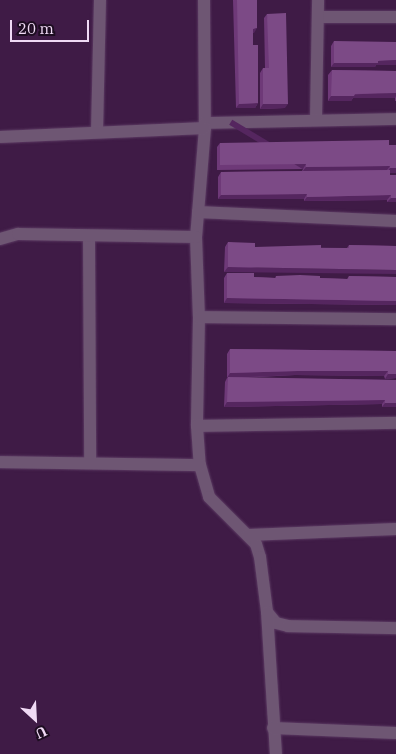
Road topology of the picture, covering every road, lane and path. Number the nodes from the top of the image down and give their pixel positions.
1 (100, 0) edge
2 (204, 0) edge
3 (318, 0) edge
4 (318, 17) junction
5 (396, 17) edge
6 (316, 119) junction
7 (396, 119) edge
8 (205, 125) junction
9 (97, 132) junction
10 (0, 137) edge
11 (198, 212) junction
12 (396, 221) edge
13 (89, 236) junction
14 (196, 238) junction
15 (0, 239) edge
16 (199, 317) junction
17 (396, 319) edge
18 (396, 423) edge
19 (197, 426) junction
20 (0, 462) edge
21 (90, 463) junction
22 (200, 464) junction
23 (396, 528) edge
24 (248, 535) junction
25 (267, 612) junction
26 (396, 628) edge
27 (273, 728) junction
28 (396, 733) edge
29 (276, 754) edge

1 - 9 street
2 - 8 street
3 - 4 street
4 - 5 street
4 - 6 street
6 - 7 street
6 - 8 street
8 - 9 street
8 - 11 street
9 - 10 street
11 - 12 street
11 - 14 street
13 - 14 street
13 - 15 street
13 - 21 street
14 - 16 street
16 - 17 street
16 - 19 street
18 - 19 street
19 - 22 street
20 - 21 street
21 - 22 street
22 - 24 street
23 - 24 street
24 - 25 street
25 - 26 street
25 - 27 street
27 - 28 street
27 - 29 street

